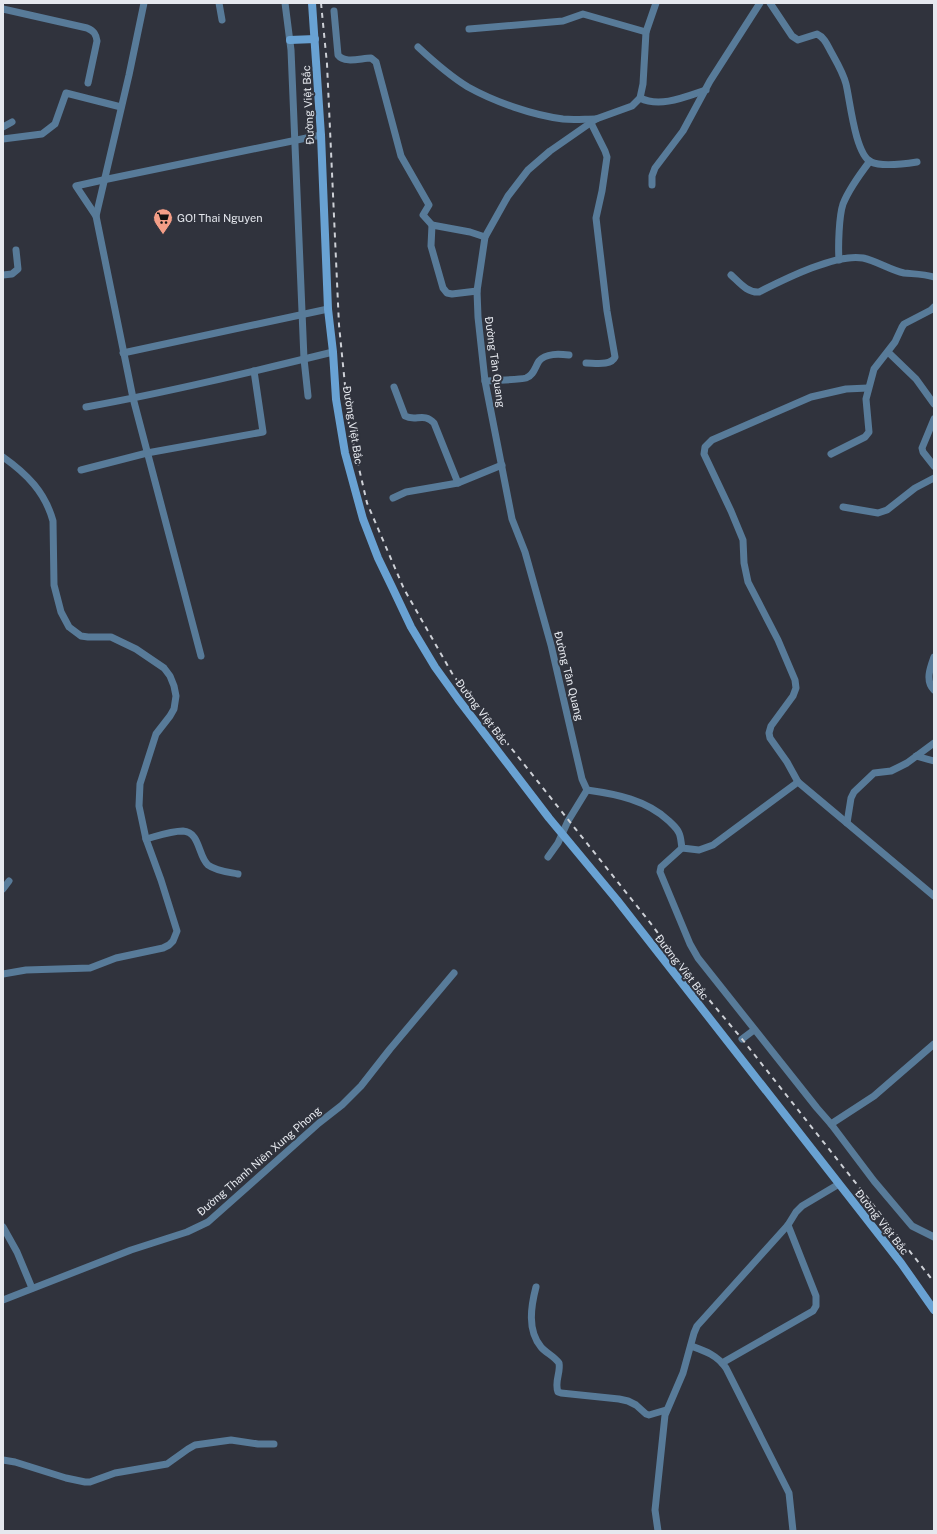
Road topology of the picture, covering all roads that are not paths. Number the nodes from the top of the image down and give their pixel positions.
1 (144, 3) edge
2 (219, 3) edge
3 (285, 3) edge
4 (312, 3) edge
5 (656, 3) edge
6 (760, 3) edge
7 (770, 3) edge
8 (3, 9) edge
9 (334, 11) dead end
10 (222, 20) dead end
11 (469, 29) dead end
12 (646, 32) junction
13 (290, 40) junction
14 (315, 40) junction
15 (418, 47) dead end
16 (88, 83) dead end
17 (706, 90) junction
18 (640, 98) junction
19 (121, 108) junction
20 (594, 121) junction
21 (12, 122) dead end
22 (3, 127) edge
23 (321, 135) junction
24 (3, 139) edge
25 (295, 140) junction
26 (870, 161) junction
27 (916, 162) dead end
28 (103, 180) junction
29 (652, 186) dead end
30 (96, 216) junction
31 (432, 226) junction
32 (485, 237) junction
33 (16, 250) dead end
34 (839, 260) junction
35 (3, 274) edge
36 (731, 275) dead end
37 (934, 277) edge
38 (477, 291) junction
39 (934, 307) edge
40 (328, 309) junction
41 (303, 314) junction
42 (123, 352) junction
43 (333, 352) junction
44 (888, 352) junction
45 (569, 355) dead end
46 (304, 359) junction
47 (586, 362) dead end
48 (254, 371) junction
49 (485, 381) junction
50 (394, 387) dead end
51 (868, 388) junction
52 (308, 396) dead end
53 (133, 398) junction
54 (934, 404) edge
55 (86, 407) dead end
56 (934, 419) edge
57 (147, 453) junction
58 (831, 454) dead end
59 (3, 457) edge
60 (502, 465) junction
61 (934, 466) edge
62 (81, 470) dead end
63 (934, 478) edge
64 (458, 483) junction
65 (393, 498) dead end
66 (843, 507) dead end
67 (201, 656) dead end
68 (934, 657) edge
69 (934, 690) edge
70 (934, 743) edge
71 (916, 756) junction
72 (934, 761) edge
73 (798, 782) junction
74 (587, 790) junction
75 (847, 824) junction
76 (563, 834) junction
77 (146, 839) junction
78 (682, 848) junction
79 (548, 857) dead end
80 (238, 874) dead end
81 (9, 881) dead end
82 (3, 889) edge
83 (934, 896) edge
84 (454, 973) dead end
85 (3, 974) edge
86 (754, 1030) junction
87 (742, 1039) dead end
88 (934, 1044) edge
89 (831, 1124) junction
90 (839, 1184) junction
91 (788, 1225) junction
92 (3, 1226) edge
93 (934, 1237) edge
94 (536, 1287) dead end
95 (32, 1288) junction
96 (3, 1300) edge
97 (934, 1310) edge
98 (690, 1346) junction
99 (722, 1363) junction
100 (666, 1410) junction
101 (274, 1444) dead end
102 (3, 1460) edge
103 (658, 1531) edge
104 (793, 1531) edge

1 - 19 street
2 - 10 street
3 - 13 street
4 - 14 main road, Đường Việt Bắc
5 - 12 street
6 - 17 street
7 - 26 street
8 - 16 street
9 - 31 street
11 - 12 street
12 - 18 street
13 - 14 main road
13 - 25 street
14 - 23 main road, Đường Việt Bắc
15 - 20 street
17 - 18 street
17 - 29 street
18 - 20 street, Đường Tân Quang
19 - 24 street
19 - 28 street
20 - 32 street, Đường Tân Quang
20 - 47 street
21 - 22 street
23 - 25 street
23 - 40 main road, Đường Việt Bắc
25 - 28 street
25 - 41 street
26 - 27 street
26 - 34 street
28 - 30 street
28 - 30 street
30 - 42 street
31 - 32 street
31 - 38 street
32 - 38 street, Đường Tân Quang
33 - 35 street
34 - 36 street
34 - 37 street
38 - 49 street, Đường Tân Quang
39 - 44 street
40 - 41 street
40 - 43 main road, Đường Việt Bắc
41 - 42 street
41 - 46 street
42 - 53 street
43 - 46 street
43 - 76 main road, Đường Việt Bắc
44 - 51 street
44 - 54 street
45 - 49 street
46 - 48 street
46 - 52 street
48 - 53 street
48 - 57 street
49 - 60 street, Đường Tân Quang
50 - 64 street
51 - 58 street
51 - 73 street
53 - 55 street
53 - 57 street
56 - 61 street
57 - 62 street
57 - 67 street
59 - 77 street
60 - 64 street
60 - 74 street, Đường Tân Quang
63 - 66 street
64 - 65 street
68 - 69 street
70 - 71 street
71 - 72 street
71 - 75 street
73 - 75 street
73 - 78 street
74 - 76 street
74 - 78 street
75 - 83 street
76 - 79 street
76 - 90 main road, Đường Việt Bắc
77 - 80 street
77 - 85 street
78 - 86 street
81 - 82 street
84 - 95 street, Đường Thanh Niên Xung Phong
86 - 87 street
86 - 89 street
88 - 89 street
89 - 93 street
90 - 91 street
90 - 97 main road, Đường Việt Bắc
91 - 98 street
91 - 99 street
92 - 95 street
94 - 100 street
95 - 96 street, Đường Thanh Niên Xung Phong
98 - 99 street
98 - 100 street
99 - 104 street
100 - 103 street
101 - 102 street

